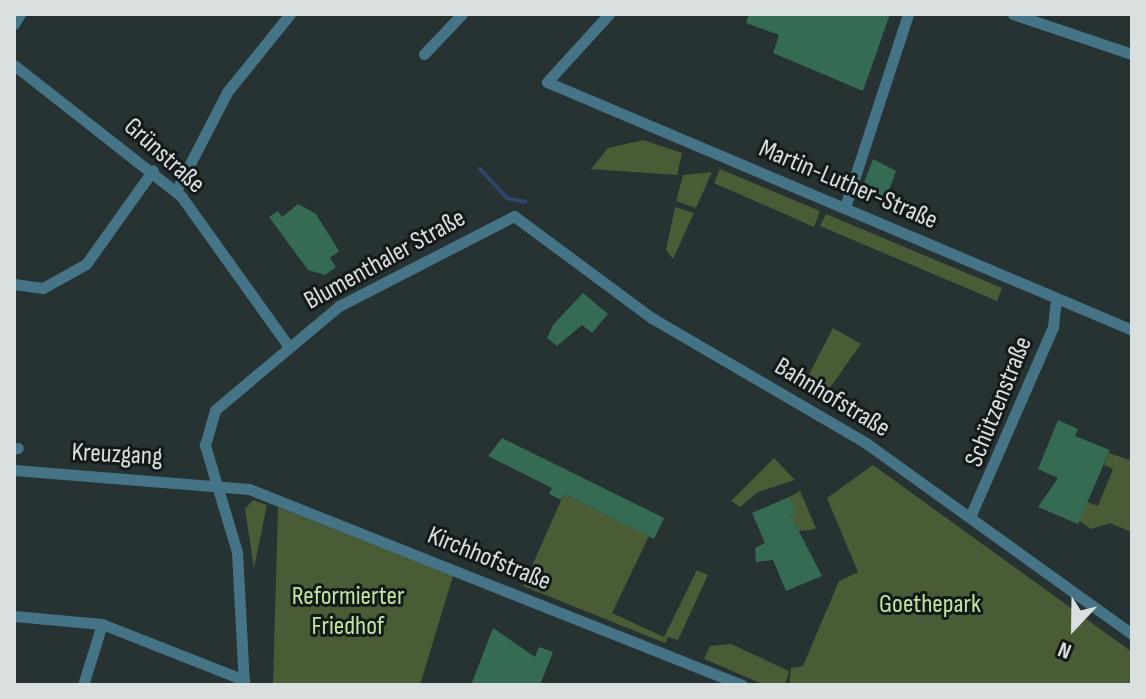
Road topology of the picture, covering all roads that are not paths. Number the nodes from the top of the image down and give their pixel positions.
1 (20, 14) edge
2 (290, 14) edge
3 (462, 14) edge
4 (609, 14) edge
5 (908, 14) edge
6 (1013, 14) edge
7 (14, 24) edge
8 (424, 54) dead end
9 (1132, 54) edge
10 (14, 65) edge
11 (153, 170) junction
12 (176, 191) junction
13 (845, 207) junction
14 (503, 219) joint
15 (14, 284) edge
16 (1056, 299) junction
17 (1132, 330) edge
18 (287, 344) junction
19 (14, 470) edge
20 (217, 482) junction
21 (970, 517) junction
22 (14, 616) edge
23 (102, 624) junction
24 (1132, 634) edge
25 (244, 682) edge
26 (83, 685) edge
27 (742, 685) edge

1 - 7 street
2 - 12 street
3 - 8 street
4 - 13 street, Martin-Luther-Straße
5 - 13 street
6 - 9 street
10 - 11 street, Grünstraße
11 - 12 street, Grünstraße
11 - 15 street
12 - 18 street, Grünstraße
13 - 16 street, Martin-Luther-Straße
14 - 18 street, Blumenthaler Straße
14 - 21 street, Bahnhofstraße
16 - 17 street, Martin-Luther-Straße
16 - 21 street, Schützenstraße
18 - 20 street, Blumenthaler Straße
19 - 20 street, Kreuzgang
20 - 25 street, Blumenthaler Straße
20 - 27 street, Kirchhofstraße
21 - 24 street, Bahnhofstraße
22 - 23 street
23 - 25 street
23 - 26 street

